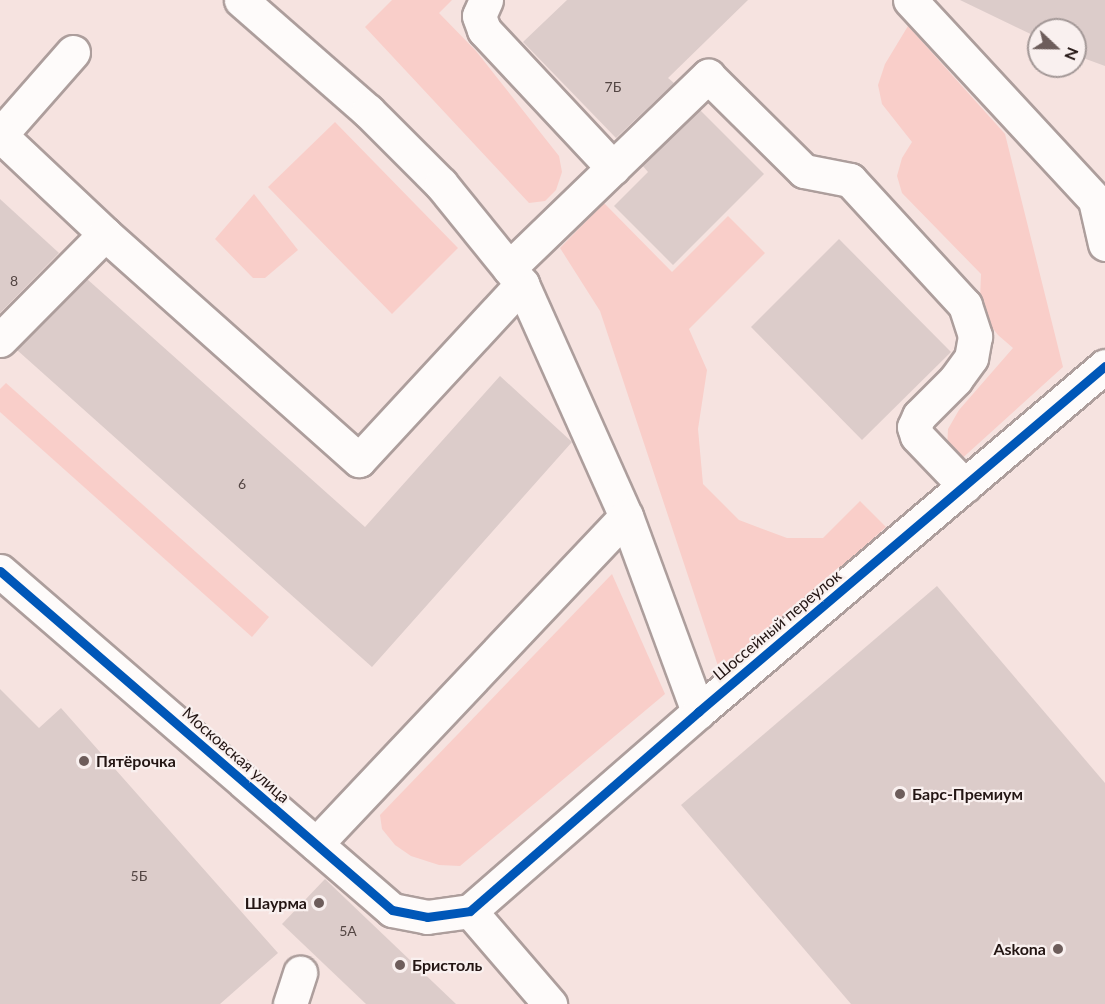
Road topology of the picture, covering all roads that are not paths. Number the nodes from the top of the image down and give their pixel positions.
1 (241, 0) edge
2 (486, 0) edge
3 (910, 0) edge
4 (73, 52) dead end
5 (613, 168) junction
6 (1100, 197) edge
7 (105, 234) junction
8 (1105, 244) edge
9 (516, 276) junction
10 (0, 340) edge
11 (1105, 366) edge
12 (965, 486) junction
13 (626, 516) junction
14 (0, 571) edge
15 (698, 712) junction
16 (316, 844) junction
17 (470, 911) junction
18 (300, 972) dead end
19 (290, 1004) edge
20 (550, 1004) edge

1 - 9 street
2 - 5 street
3 - 6 street
4 - 7 street
5 - 9 street
5 - 12 street
6 - 8 street
7 - 9 street
7 - 10 street
9 - 13 street
11 - 12 street, Шоссейный переулок
12 - 15 street, Шоссейный переулок
13 - 15 street
13 - 16 street
14 - 16 street, Московская улица
15 - 17 street, Шоссейный переулок
16 - 17 street, Московская улица
17 - 20 street
18 - 19 street

